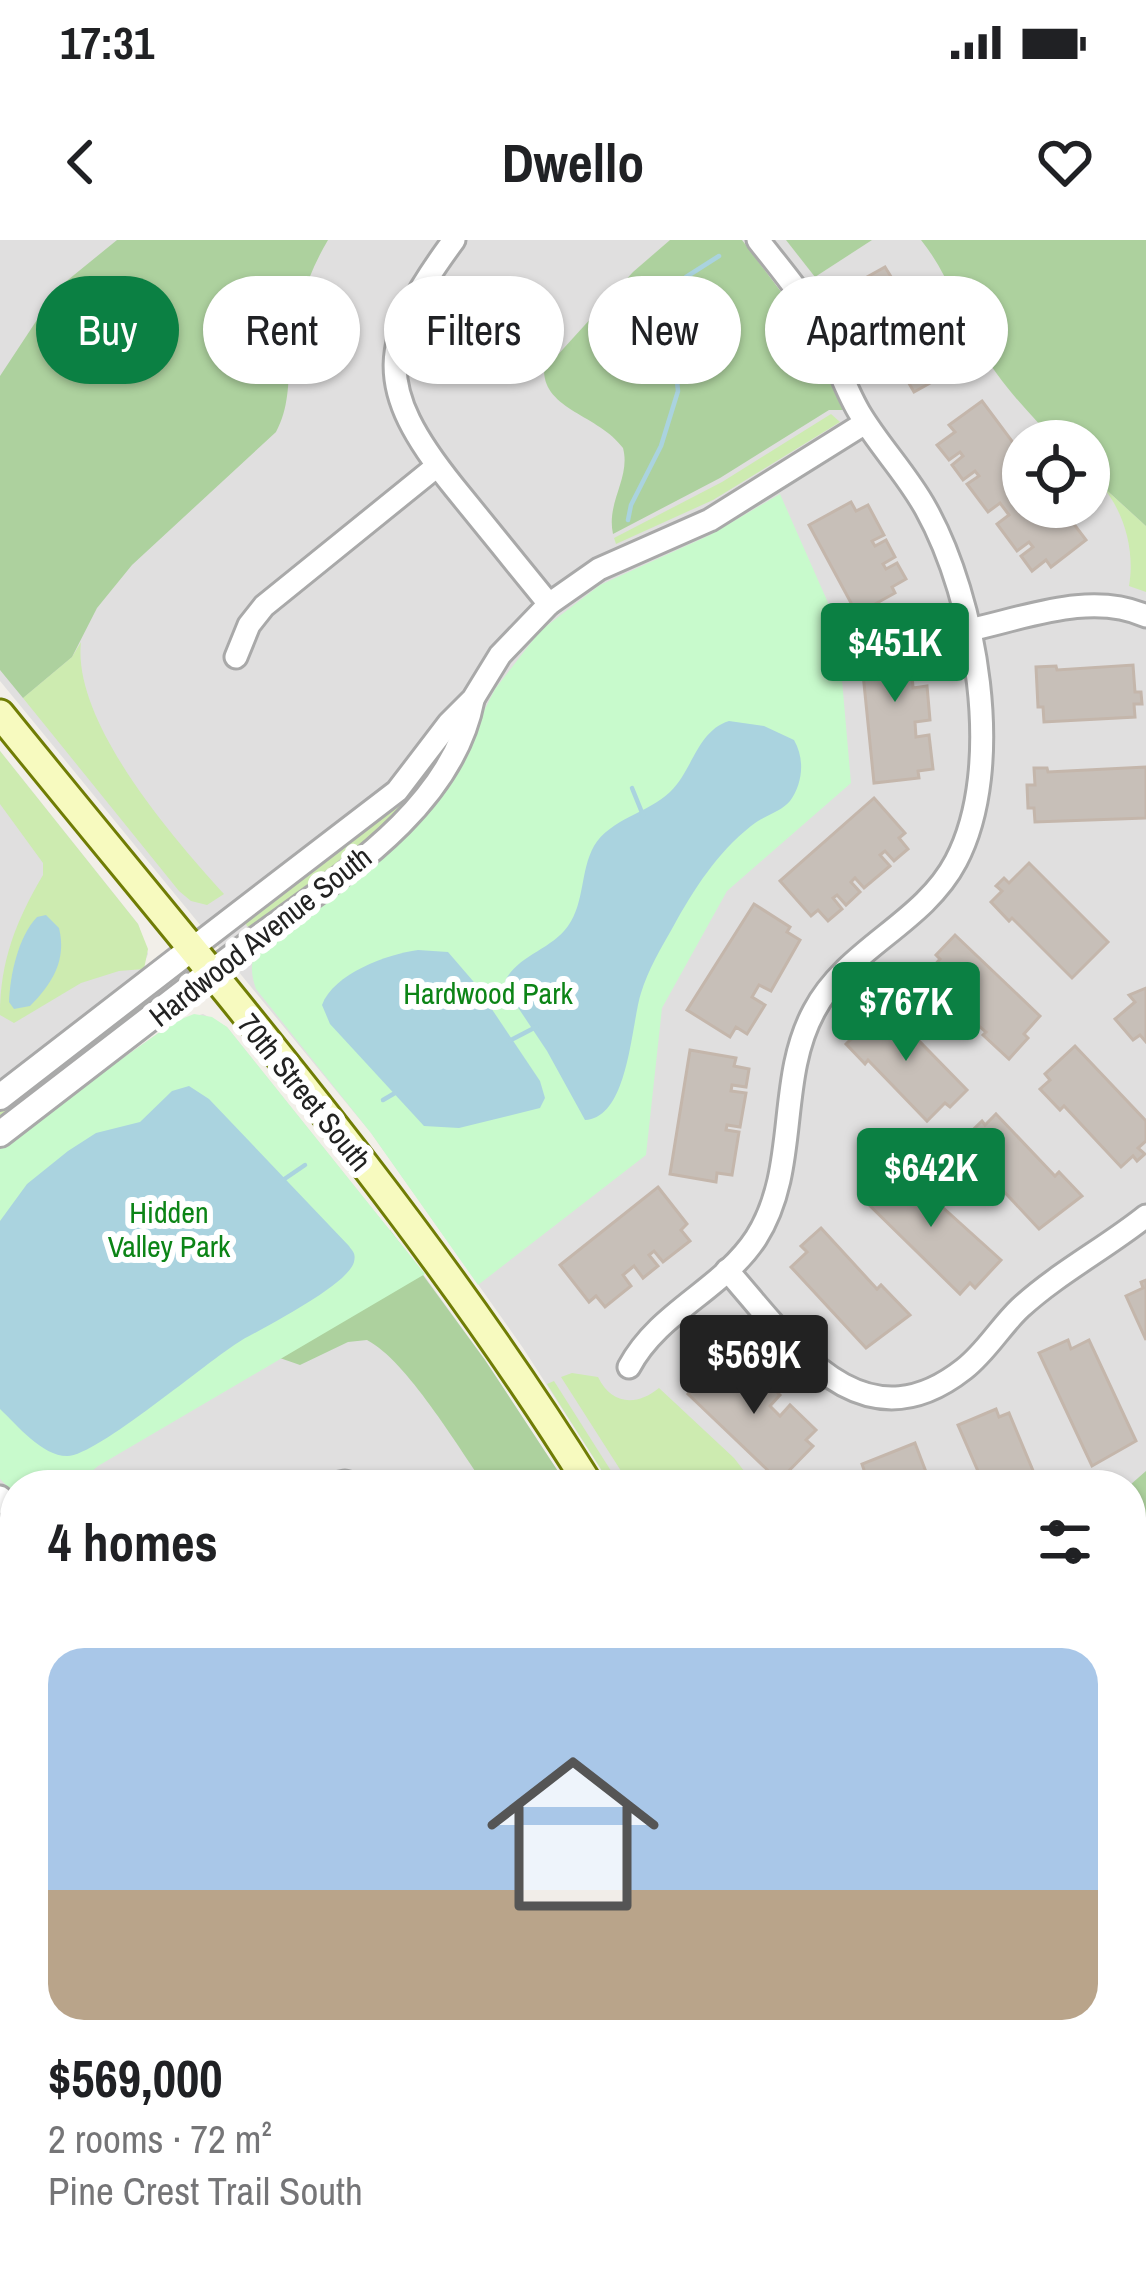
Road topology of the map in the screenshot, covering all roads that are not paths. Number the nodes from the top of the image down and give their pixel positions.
1 (454, 240) edge
2 (758, 240) edge
3 (865, 423) junction
4 (437, 466) junction
5 (549, 604) junction
6 (1146, 616) edge
7 (969, 630) junction
8 (236, 657) dead end
9 (473, 700) junction
10 (0, 714) edge
11 (190, 950) junction
12 (209, 974) junction
13 (0, 1097) edge
14 (0, 1134) edge
15 (1146, 1216) edge
16 (727, 1270) junction
17 (629, 1367) dead end
18 (580, 1470) edge

1 - 4 street
2 - 3 street
3 - 5 street, Hardwood Avenue South
3 - 7 street
4 - 5 street
4 - 8 street
5 - 9 street, Hardwood Avenue South
6 - 7 street
7 - 16 street
9 - 11 street, Hardwood Avenue South
9 - 12 street, Hardwood Avenue South
10 - 11 main road, 70th Street South
11 - 12 main road, 70th Street South
11 - 13 street, Hardwood Avenue South
12 - 14 street, Hardwood Avenue South
12 - 18 main road, 70th Street South
15 - 16 street
16 - 17 street

